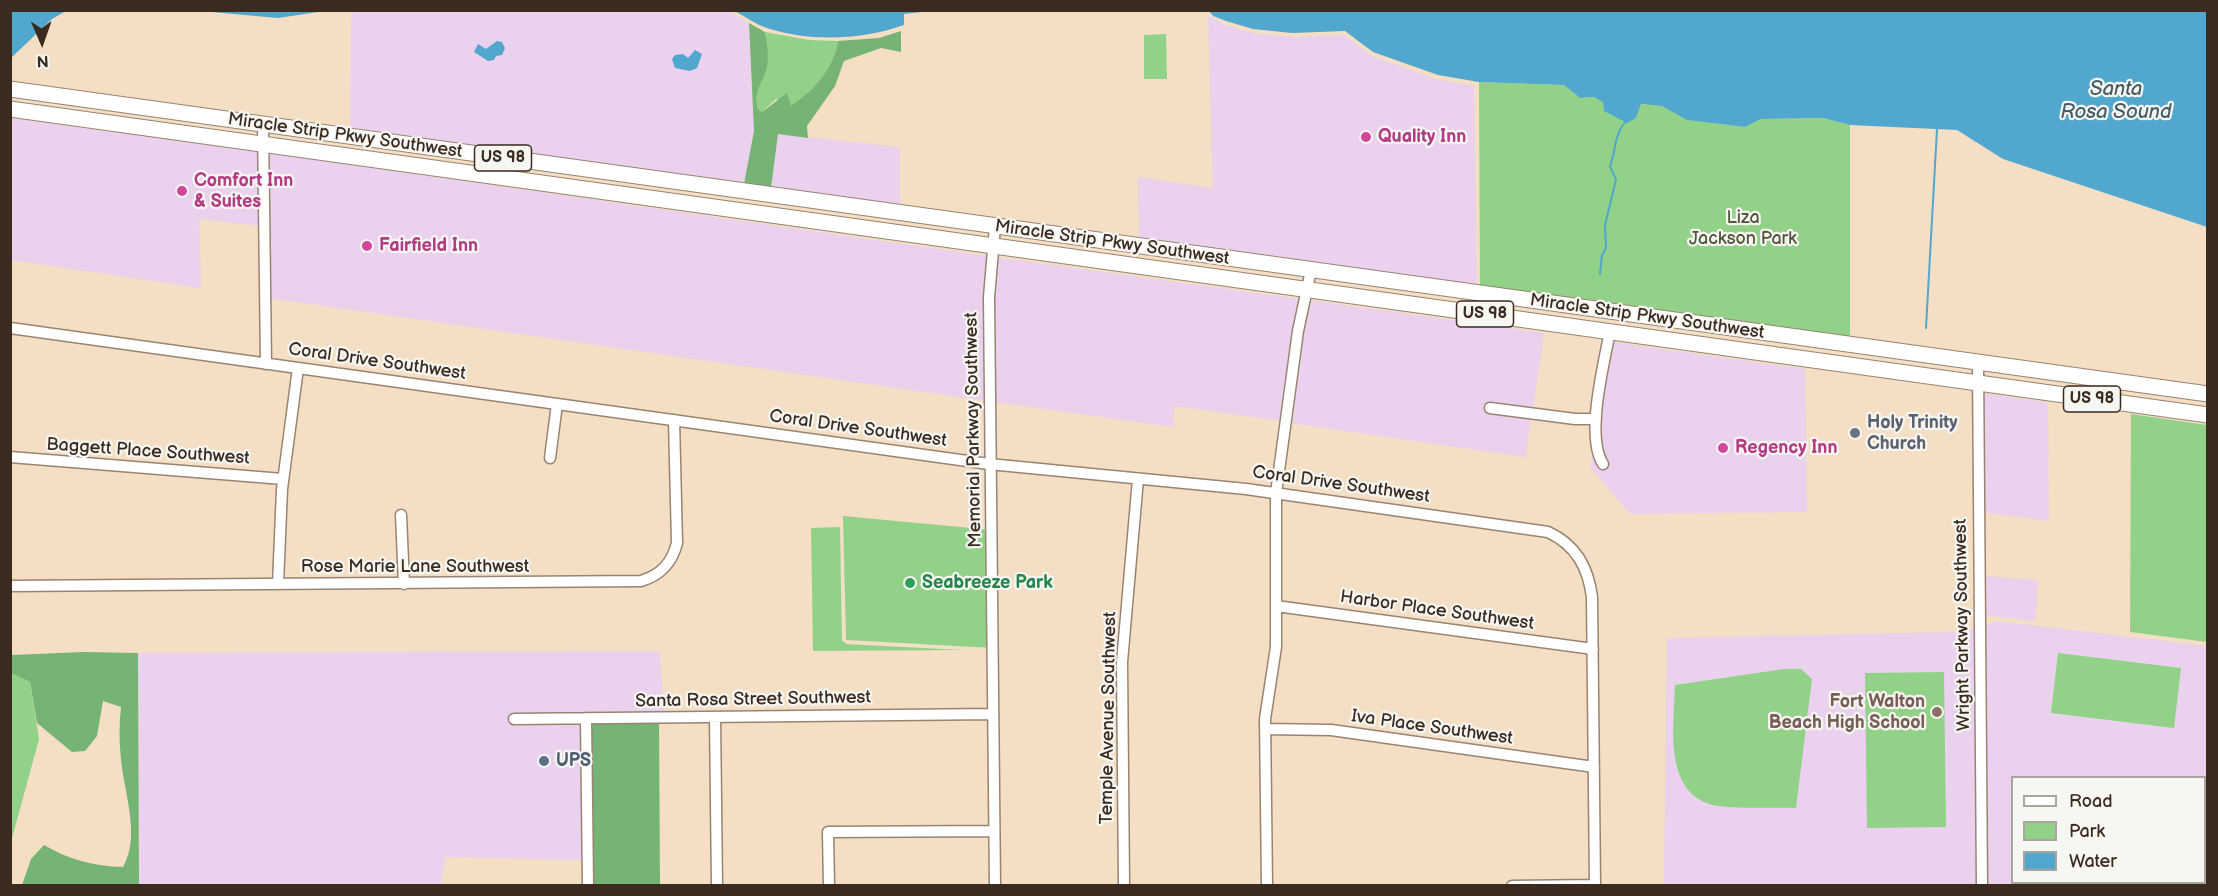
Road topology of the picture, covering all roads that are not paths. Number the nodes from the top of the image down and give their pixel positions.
1 (10, 89) edge
2 (33, 92) junction
3 (10, 96) edge
4 (10, 109) edge
5 (263, 124) junction
6 (263, 144) junction
7 (995, 227) junction
8 (993, 246) junction
9 (1311, 270) junction
10 (1307, 289) junction
11 (10, 328) edge
12 (1610, 332) junction
13 (266, 363) junction
14 (1978, 364) junction
15 (298, 368) junction
16 (1977, 382) junction
17 (2200, 393) edge
18 (557, 404) junction
19 (1490, 408) dead end
20 (2191, 412) junction
21 (2208, 415) edge
22 (1596, 419) junction
23 (674, 420) junction
24 (10, 458) edge
25 (550, 458) dead end
26 (992, 464) junction
27 (1603, 464) dead end
28 (1138, 478) junction
29 (283, 479) junction
30 (1276, 493) junction
31 (401, 515) dead end
32 (278, 584) junction
33 (404, 584) junction
34 (10, 586) edge
35 (1276, 606) junction
36 (1593, 649) junction
37 (993, 714) junction
38 (715, 717) junction
39 (586, 718) junction
40 (514, 719) dead end
41 (1265, 729) junction
42 (1594, 766) junction
43 (994, 831) junction
44 (588, 885) edge
45 (717, 885) edge
46 (829, 885) edge
47 (995, 885) edge
48 (1124, 885) edge
49 (1267, 885) edge
50 (1512, 885) edge
51 (1595, 885) edge
52 (1982, 885) edge

1 - 2 highway, Miracle Strip Pkwy Southwest / US 98
2 - 3 highway
2 - 5 highway, Miracle Strip Pkwy Southwest / US 98
4 - 6 highway, Miracle Strip Pkwy Southwest / US 98
5 - 6 street
5 - 7 highway, Miracle Strip Pkwy Southwest / US 98
6 - 8 highway, Miracle Strip Pkwy Southwest / US 98
6 - 13 street
7 - 8 street, Memorial Parkway Southwest
7 - 9 highway, Miracle Strip Pkwy Southwest / US 98
8 - 10 highway, Miracle Strip Pkwy Southwest / US 98
8 - 26 street, Memorial Parkway Southwest
9 - 10 street
9 - 14 highway, Miracle Strip Pkwy Southwest / US 98
10 - 12 highway, Miracle Strip Pkwy Southwest / US 98
10 - 30 street
11 - 13 street, Coral Drive Southwest
12 - 16 highway, Miracle Strip Pkwy Southwest / US 98
12 - 22 street
13 - 15 street, Coral Drive Southwest
14 - 16 street, Wright Parkway Southwest
14 - 17 highway, Miracle Strip Pkwy Southwest / US 98
15 - 18 street, Coral Drive Southwest
15 - 29 street
16 - 20 highway, Miracle Strip Pkwy Southwest / US 98
16 - 52 street, Wright Parkway Southwest
17 - 20 highway
18 - 23 street, Coral Drive Southwest
18 - 25 street
19 - 22 street
20 - 21 highway, Miracle Strip Pkwy Southwest / US 98
22 - 27 street
23 - 26 street, Coral Drive Southwest
23 - 33 street, Rose Marie Lane Southwest
24 - 29 street, Baggett Place Southwest
26 - 28 street, Coral Drive Southwest
26 - 37 street, Memorial Parkway Southwest
28 - 30 street, Coral Drive Southwest
28 - 48 street, Temple Avenue Southwest
29 - 32 street
30 - 35 street
30 - 36 street, Coral Drive Southwest
31 - 33 street
32 - 33 street, Rose Marie Lane Southwest
32 - 34 street, Rose Marie Lane Southwest
35 - 36 street, Harbor Place Southwest
35 - 41 street
36 - 42 street, Coral Drive Southwest
37 - 38 street, Santa Rosa Street Southwest
37 - 43 street, Memorial Parkway Southwest
38 - 39 street, Santa Rosa Street Southwest
38 - 45 street
39 - 40 street, Santa Rosa Street Southwest
39 - 44 street
41 - 42 street, Iva Place Southwest
41 - 49 street
42 - 51 street, Coral Drive Southwest
43 - 46 street
43 - 47 street, Memorial Parkway Southwest
50 - 51 street

